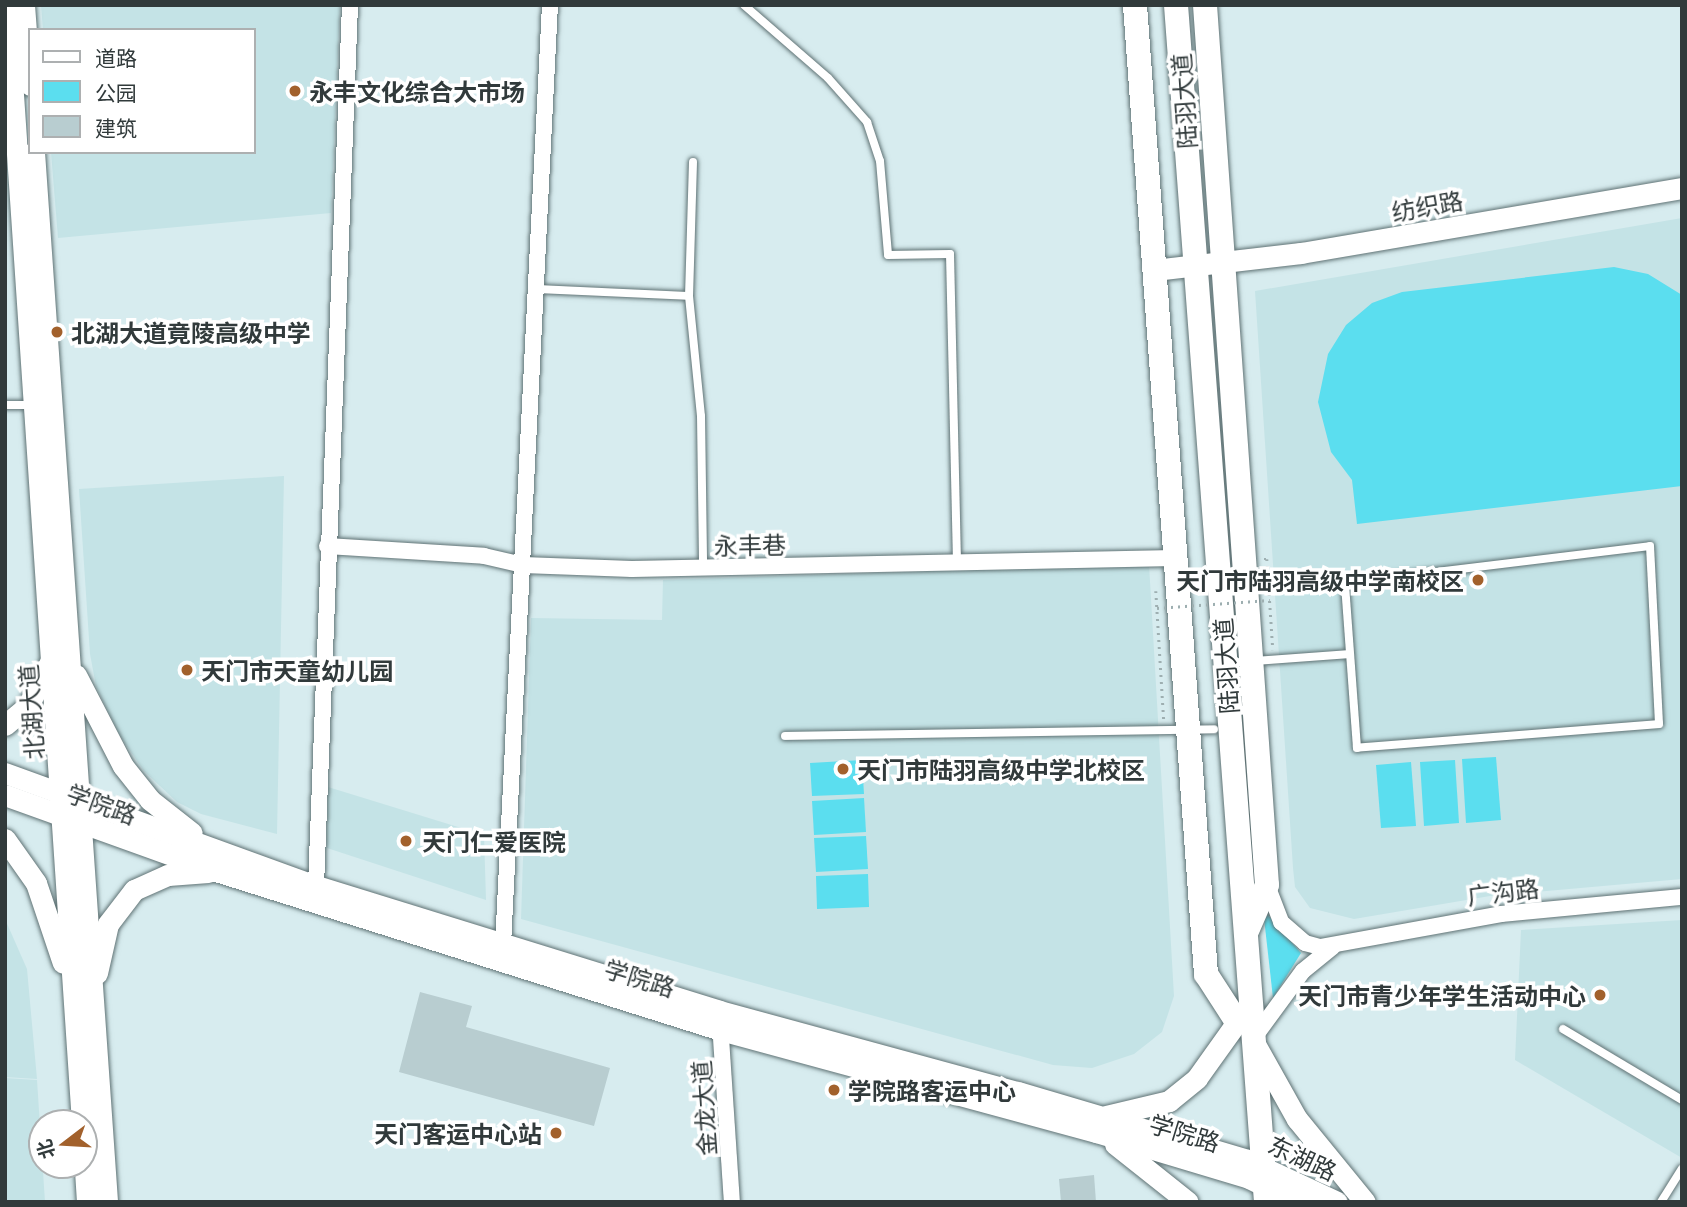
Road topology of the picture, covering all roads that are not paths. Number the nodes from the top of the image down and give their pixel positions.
1 (7, 5) edge
2 (24, 5) edge
3 (350, 5) edge
4 (550, 5) edge
5 (744, 5) edge
6 (1135, 5) edge
7 (1161, 5) edge
8 (1176, 5) edge
9 (1206, 5) edge
10 (28, 58) edge
11 (34, 154) edge
12 (693, 162) dead end
13 (1682, 188) edge
14 (1223, 262) junction
15 (1188, 266) junction
16 (1154, 270) junction
17 (536, 289) junction
18 (689, 296) junction
19 (5, 405) edge
20 (43, 406) junction
21 (327, 546) junction
22 (1165, 559) junction
23 (957, 563) junction
24 (523, 565) junction
25 (703, 568) junction
26 (1350, 654) junction
27 (61, 657) junction
28 (1252, 661) junction
29 (1224, 663) junction
30 (5, 725) edge
31 (1214, 729) junction
32 (1176, 730) junction
33 (785, 736) dead end
34 (5, 773) edge
35 (5, 795) edge
36 (70, 797) junction
37 (71, 820) junction
38 (5, 839) edge
39 (218, 861) junction
40 (316, 886) junction
41 (1267, 886) junction
42 (1682, 897) edge
43 (1245, 937) junction
44 (503, 945) junction
45 (1333, 947) junction
46 (83, 997) junction
47 (720, 1020) junction
48 (1563, 1029) dead end
49 (1245, 1031) junction
50 (1682, 1100) edge
51 (82, 1109) edge
52 (1098, 1124) junction
53 (1682, 1169) edge
54 (86, 1179) edge
55 (1257, 1182) edge
56 (87, 1202) edge
57 (107, 1202) edge
58 (732, 1202) edge
59 (1188, 1202) edge
60 (1298, 1202) edge
61 (1338, 1202) edge
62 (1365, 1202) edge
63 (1661, 1202) edge

1 - 20 main road, 北湖大道
2 - 10 main road
3 - 21 street
4 - 17 street
5 - 23 lane
6 - 16 main road
7 - 15 main road, 陆羽大道
8 - 15 main road, 陆羽大道
9 - 14 main road
11 - 20 main road, 北湖大道
12 - 18 lane
13 - 14 main road, 纺织路
14 - 15 main road, 纺织路
14 - 28 main road
15 - 16 main road, 纺织路
15 - 29 main road, 陆羽大道
15 - 31 main road, 陆羽大道
16 - 22 main road
17 - 18 lane
17 - 24 street
18 - 25 lane
19 - 20 lane
20 - 27 main road, 北湖大道
21 - 24 street, 永丰巷
21 - 40 street
22 - 23 street, 永丰巷
22 - 32 main road
23 - 25 street, 永丰巷
24 - 25 street, 永丰巷
24 - 44 street
26 - 26 lane
26 - 28 lane
27 - 30 main road
27 - 36 main road, 北湖大道
27 - 39 main road
28 - 29 lane
28 - 41 main road
29 - 43 main road, 陆羽大道
31 - 32 lane
31 - 49 main road, 陆羽大道
32 - 33 lane
32 - 49 main road
34 - 36 main road, 学院路
35 - 37 main road, 学院路
36 - 37 main road, 北湖大道
36 - 39 main road, 学院路
37 - 39 main road, 学院路
37 - 46 main road, 北湖大道
38 - 46 main road
39 - 40 main road, 学院路
39 - 46 main road
39 - 47 main road, 学院路
40 - 44 main road, 学院路
41 - 43 main road
41 - 45 street
42 - 45 street, 广沟路
43 - 49 main road, 陆羽大道
44 - 47 main road, 学院路
45 - 49 street
46 - 51 main road, 北湖大道
46 - 57 main road, 北湖大道
47 - 52 main road, 学院路
47 - 58 street, 金龙大道
48 - 50 lane
49 - 52 main road
49 - 55 main road, 陆羽大道
49 - 62 main road
52 - 55 main road, 学院路
52 - 59 main road
53 - 63 lane
54 - 56 main road
55 - 60 main road, 东湖路
55 - 61 main road, 东湖路

